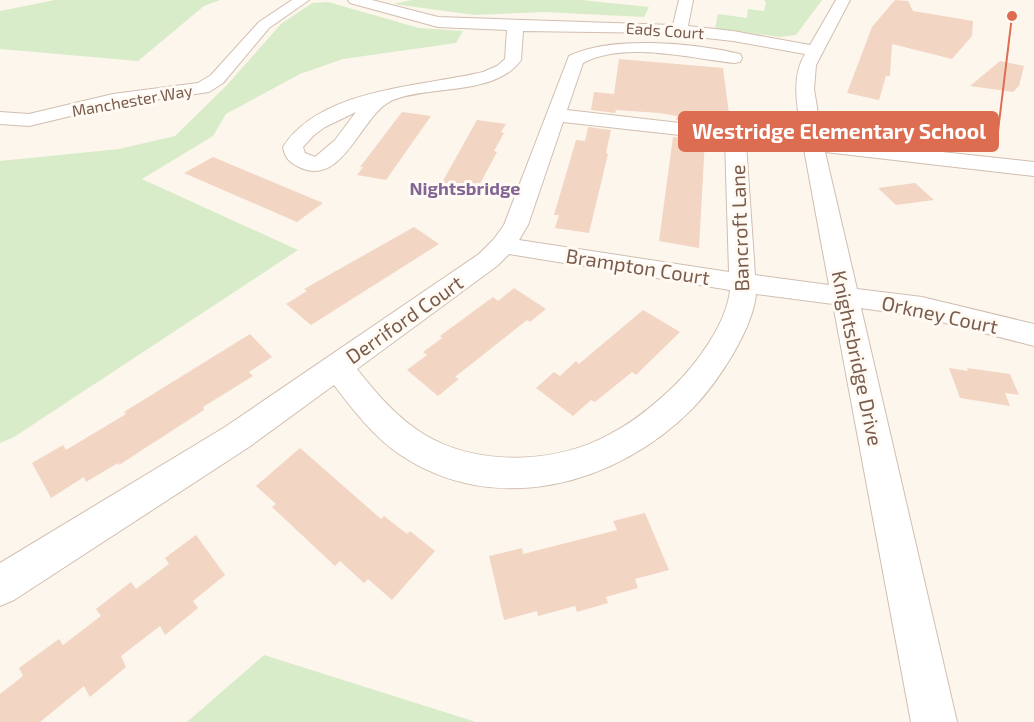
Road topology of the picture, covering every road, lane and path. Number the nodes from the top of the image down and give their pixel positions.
1 (302, 0) edge
2 (355, 0) edge
3 (686, 0) edge
4 (843, 0) edge
5 (515, 26) junction
6 (680, 30) junction
7 (814, 51) junction
8 (734, 58) dead end
9 (378, 100) dead end
10 (556, 115) junction
11 (0, 118) edge
12 (735, 136) junction
13 (813, 144) junction
14 (1034, 170) edge
15 (503, 245) junction
16 (742, 282) junction
17 (844, 296) junction
18 (1034, 335) edge
19 (338, 366) junction
20 (0, 586) edge
21 (934, 722) edge

1 - 11 street, Manchester Way
2 - 5 street, Eads Court
3 - 6 street
4 - 7 street, Knightsbridge Drive
5 - 6 street, Eads Court
5 - 9 street
6 - 7 street, Eads Court
7 - 13 street, Knightsbridge Drive
8 - 10 street, Derriford Court
10 - 12 street
10 - 15 street, Derriford Court
12 - 13 street
12 - 16 street, Bancroft Lane
13 - 14 street
13 - 17 street, Knightsbridge Drive
15 - 16 street, Brampton Court
15 - 19 street, Derriford Court
16 - 17 street, Brampton Court
16 - 19 street, Bancroft Lane
17 - 18 street, Orkney Court
17 - 21 street, Knightsbridge Drive
19 - 20 street, Derriford Court

